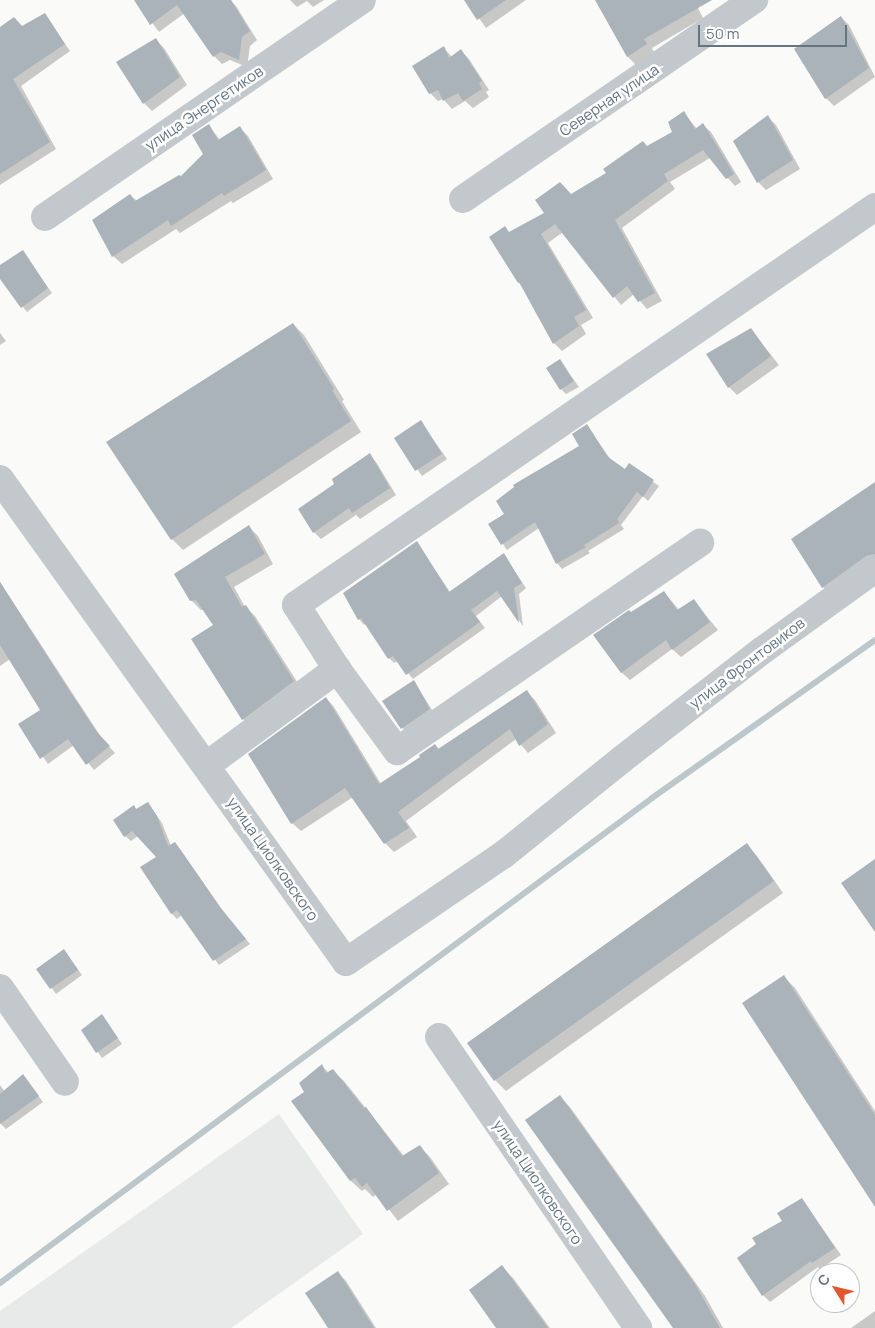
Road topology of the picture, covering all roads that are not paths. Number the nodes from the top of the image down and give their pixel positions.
1 (362, 0) edge
2 (754, 0) edge
3 (463, 199) dead end
4 (875, 207) edge
5 (45, 217) dead end
6 (1, 483) edge
7 (700, 543) dead end
8 (875, 569) edge
9 (337, 669) junction
10 (621, 760) joint
11 (207, 766) junction
12 (0, 988) edge
13 (439, 1036) dead end
14 (65, 1082) dead end
15 (638, 1328) edge

1 - 5 street, улица Энергетиков
2 - 3 street, Северная улица
4 - 9 street
6 - 11 street, улица Циолковского
7 - 9 street
8 - 10 street, улица Фронтовиков
9 - 11 street
10 - 11 street, улица Циолковского
12 - 14 street
13 - 15 street, улица Циолковского

